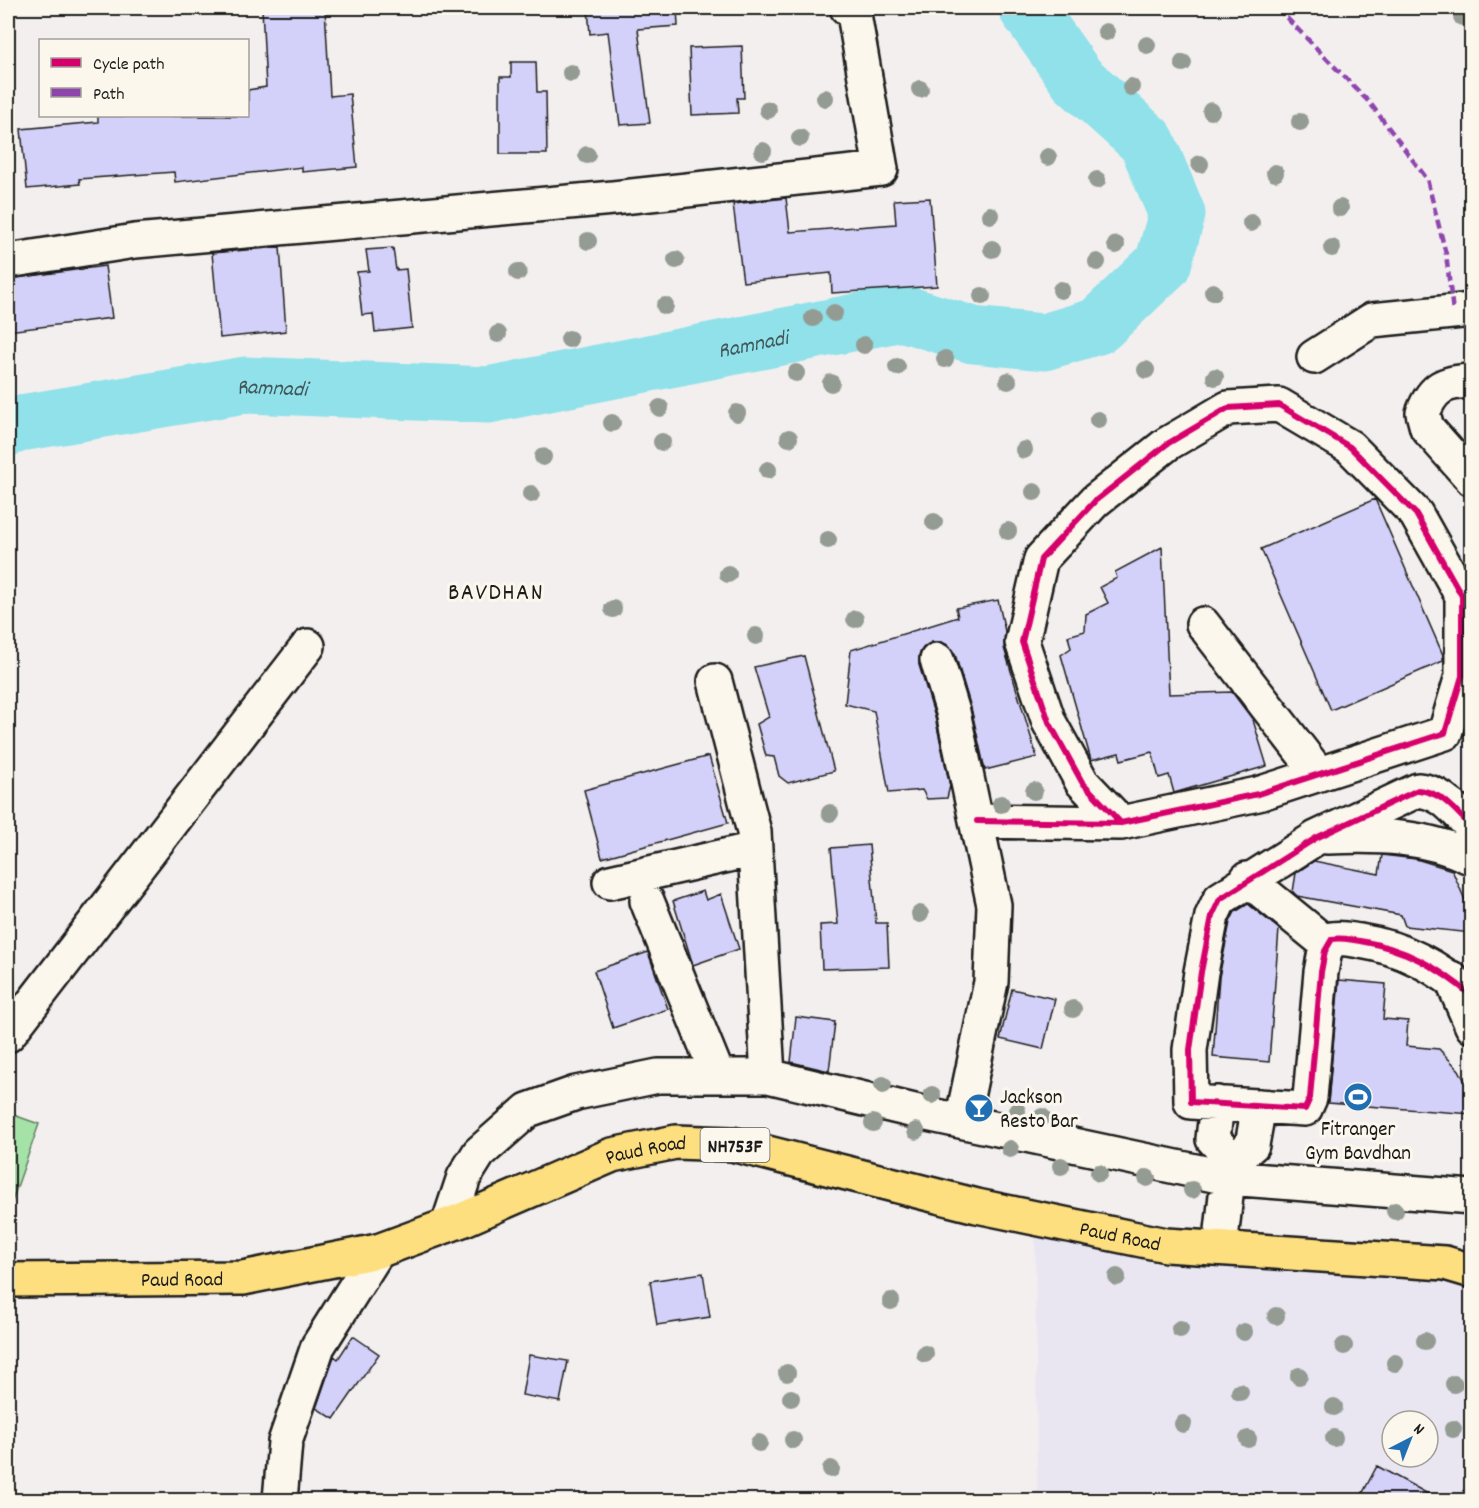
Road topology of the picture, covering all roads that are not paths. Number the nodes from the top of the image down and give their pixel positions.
1 (847, 8) edge
2 (8, 261) edge
3 (1472, 310) edge
4 (1314, 357) dead end
5 (1472, 381) edge
6 (1472, 479) edge
7 (1203, 624) dead end
8 (308, 646) dead end
9 (937, 660) dead end
10 (716, 681) dead end
11 (1319, 774) junction
12 (977, 821) junction
13 (1121, 822) junction
14 (1472, 827) edge
15 (1316, 838) junction
16 (755, 849) junction
17 (1472, 858) edge
18 (1247, 879) junction
19 (610, 882) dead end
20 (647, 901) dead end
21 (1328, 945) junction
22 (1461, 987) edge
23 (1472, 1026) edge
24 (8, 1035) edge
25 (718, 1076) junction
26 (768, 1076) junction
27 (1217, 1103) junction
28 (1259, 1106) junction
29 (962, 1121) junction
30 (1231, 1170) junction
31 (1472, 1197) edge
32 (448, 1225) junction
33 (1220, 1248) junction
34 (378, 1251) junction
35 (1472, 1271) edge
36 (8, 1280) edge
37 (280, 1500) edge

1 - 2 street
3 - 4 street
5 - 6 street
7 - 11 street
8 - 24 street
9 - 12 street
10 - 16 street
11 - 13 street
11 - 13 street
12 - 13 street
12 - 29 street
14 - 15 street
15 - 17 street
15 - 18 street
16 - 19 street
16 - 26 street
18 - 21 street
18 - 27 street
20 - 25 street
21 - 22 street
21 - 28 street
22 - 23 street
25 - 26 street
25 - 32 street
26 - 29 street
27 - 28 street
27 - 30 street
28 - 30 street
29 - 30 street
30 - 31 street
30 - 33 street
32 - 33 main road, Paud Road / NH753F
32 - 34 main road, Paud Road / NH753F
33 - 35 main road, Paud Road / NH753F
34 - 36 main road, Paud Road / NH753F
34 - 37 street

